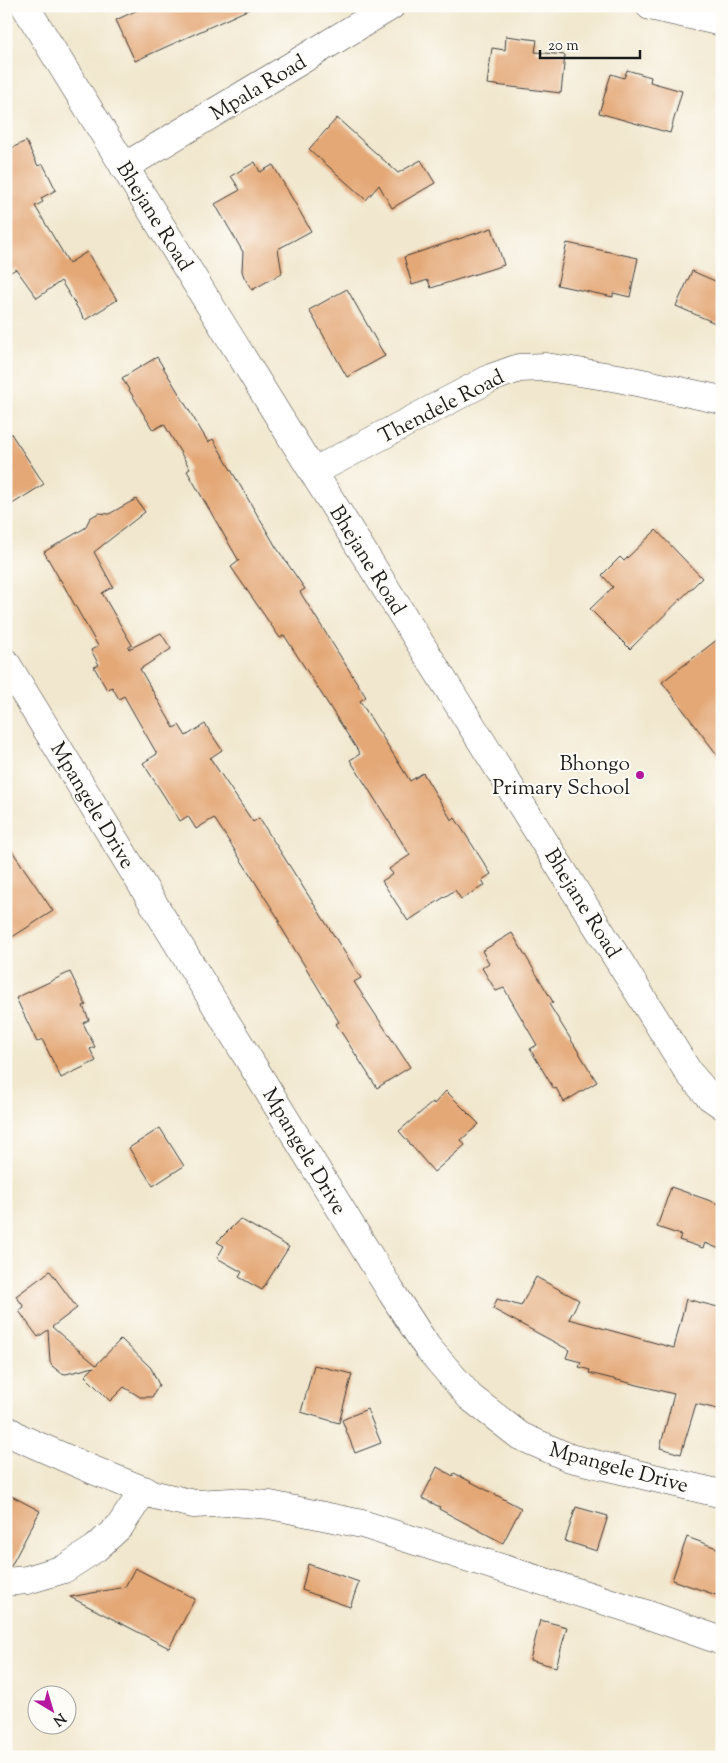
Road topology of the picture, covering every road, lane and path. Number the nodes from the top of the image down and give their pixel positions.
1 (25, 6) edge
2 (391, 6) edge
3 (650, 6) edge
4 (722, 22) edge
5 (124, 167) junction
6 (722, 400) edge
7 (313, 472) junction
8 (6, 663) edge
9 (722, 1105) edge
10 (6, 1429) edge
11 (144, 1490) junction
12 (722, 1494) edge
13 (6, 1582) edge
14 (722, 1641) edge

1 - 5 street, Bhejane Road
2 - 5 street, Mpala Road
3 - 4 street
5 - 7 street, Bhejane Road
6 - 7 street, Thendele Road
7 - 9 street, Bhejane Road
8 - 12 street, Mpangele Drive
10 - 11 street
11 - 13 street
11 - 14 street

